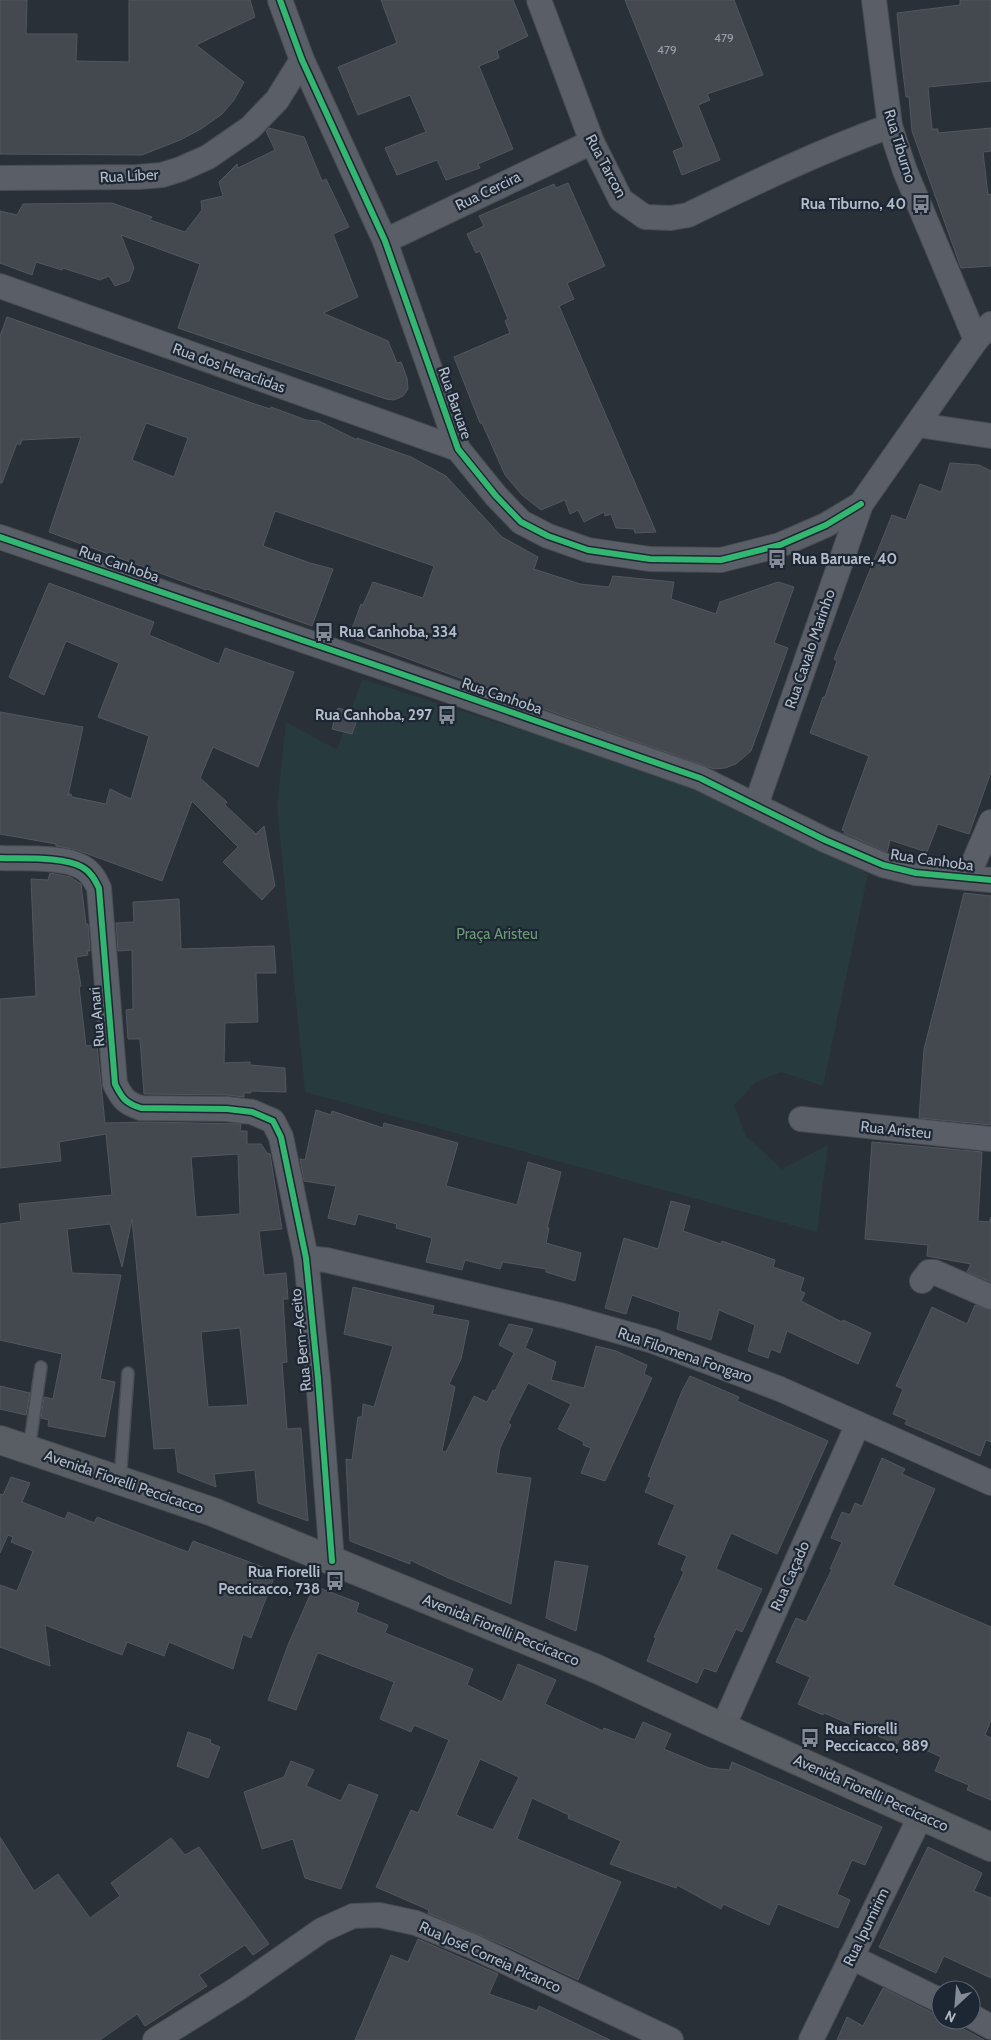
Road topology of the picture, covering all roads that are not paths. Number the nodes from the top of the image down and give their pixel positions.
1 (280, 0) edge
2 (538, 0) edge
3 (874, 0) edge
4 (302, 60) junction
5 (890, 126) junction
6 (592, 142) junction
7 (0, 178) edge
8 (385, 241) junction
9 (0, 286) edge
10 (984, 332) edge
11 (918, 425) junction
12 (991, 436) edge
13 (458, 450) junction
14 (861, 504) junction
15 (0, 537) edge
16 (756, 805) junction
17 (991, 822) edge
18 (0, 858) edge
19 (967, 878) junction
20 (991, 880) edge
21 (801, 1119) dead end
22 (273, 1121) joint
23 (991, 1139) edge
24 (306, 1258) junction
25 (922, 1281) dead end
26 (991, 1297) edge
27 (41, 1367) dead end
28 (128, 1373) dead end
29 (858, 1424) junction
30 (0, 1440) edge
31 (29, 1450) junction
32 (120, 1481) junction
33 (991, 1483) edge
34 (332, 1561) junction
35 (723, 1727) junction
36 (921, 1815) junction
37 (991, 1847) edge
38 (851, 1957) junction
39 (931, 1996) edge
40 (155, 2040) edge
41 (671, 2040) edge
42 (811, 2040) edge

1 - 4 street, Rua Baruare
2 - 6 street, Rua Tarcon
3 - 5 street, Rua Tiburno
4 - 7 street, Rua Líber
4 - 8 street, Rua Baruare
5 - 6 street, Rua Tarcon
5 - 10 street, Rua Tiburno
6 - 8 street, Rua Cercira
8 - 13 street, Rua Baruare
9 - 13 street, Rua dos Heraclidas
10 - 11 street, Rua Cavalo Marinho
11 - 12 street
11 - 14 street, Rua Cavalo Marinho
13 - 14 street, Rua Baruare
14 - 16 street, Rua Cavalo Marinho
15 - 16 street, Rua Canhoba
16 - 19 street, Rua Canhoba
17 - 19 street
18 - 22 street, Rua Anari
19 - 20 street, Rua Canhoba
21 - 23 street, Rua Aristeu
22 - 24 street, Rua Bem-Aceito
24 - 29 street, Rua Filomena Fongaro
24 - 34 street, Rua Bem-Aceito
25 - 26 street
27 - 31 lane
28 - 32 lane
29 - 33 street, Rua Filomena Fongaro
29 - 35 street, Rua Caçado
30 - 31 main road, Avenida Fiorelli Peccicacco
31 - 32 main road, Avenida Fiorelli Peccicacco
32 - 34 main road, Avenida Fiorelli Peccicacco
34 - 35 main road, Avenida Fiorelli Peccicacco
35 - 36 main road, Avenida Fiorelli Peccicacco
36 - 37 main road, Avenida Fiorelli Peccicacco
36 - 38 street, Rua Ipumirim
38 - 39 street
38 - 42 street, Rua Ipumirim
40 - 41 street, Rua José Correia Picanco

